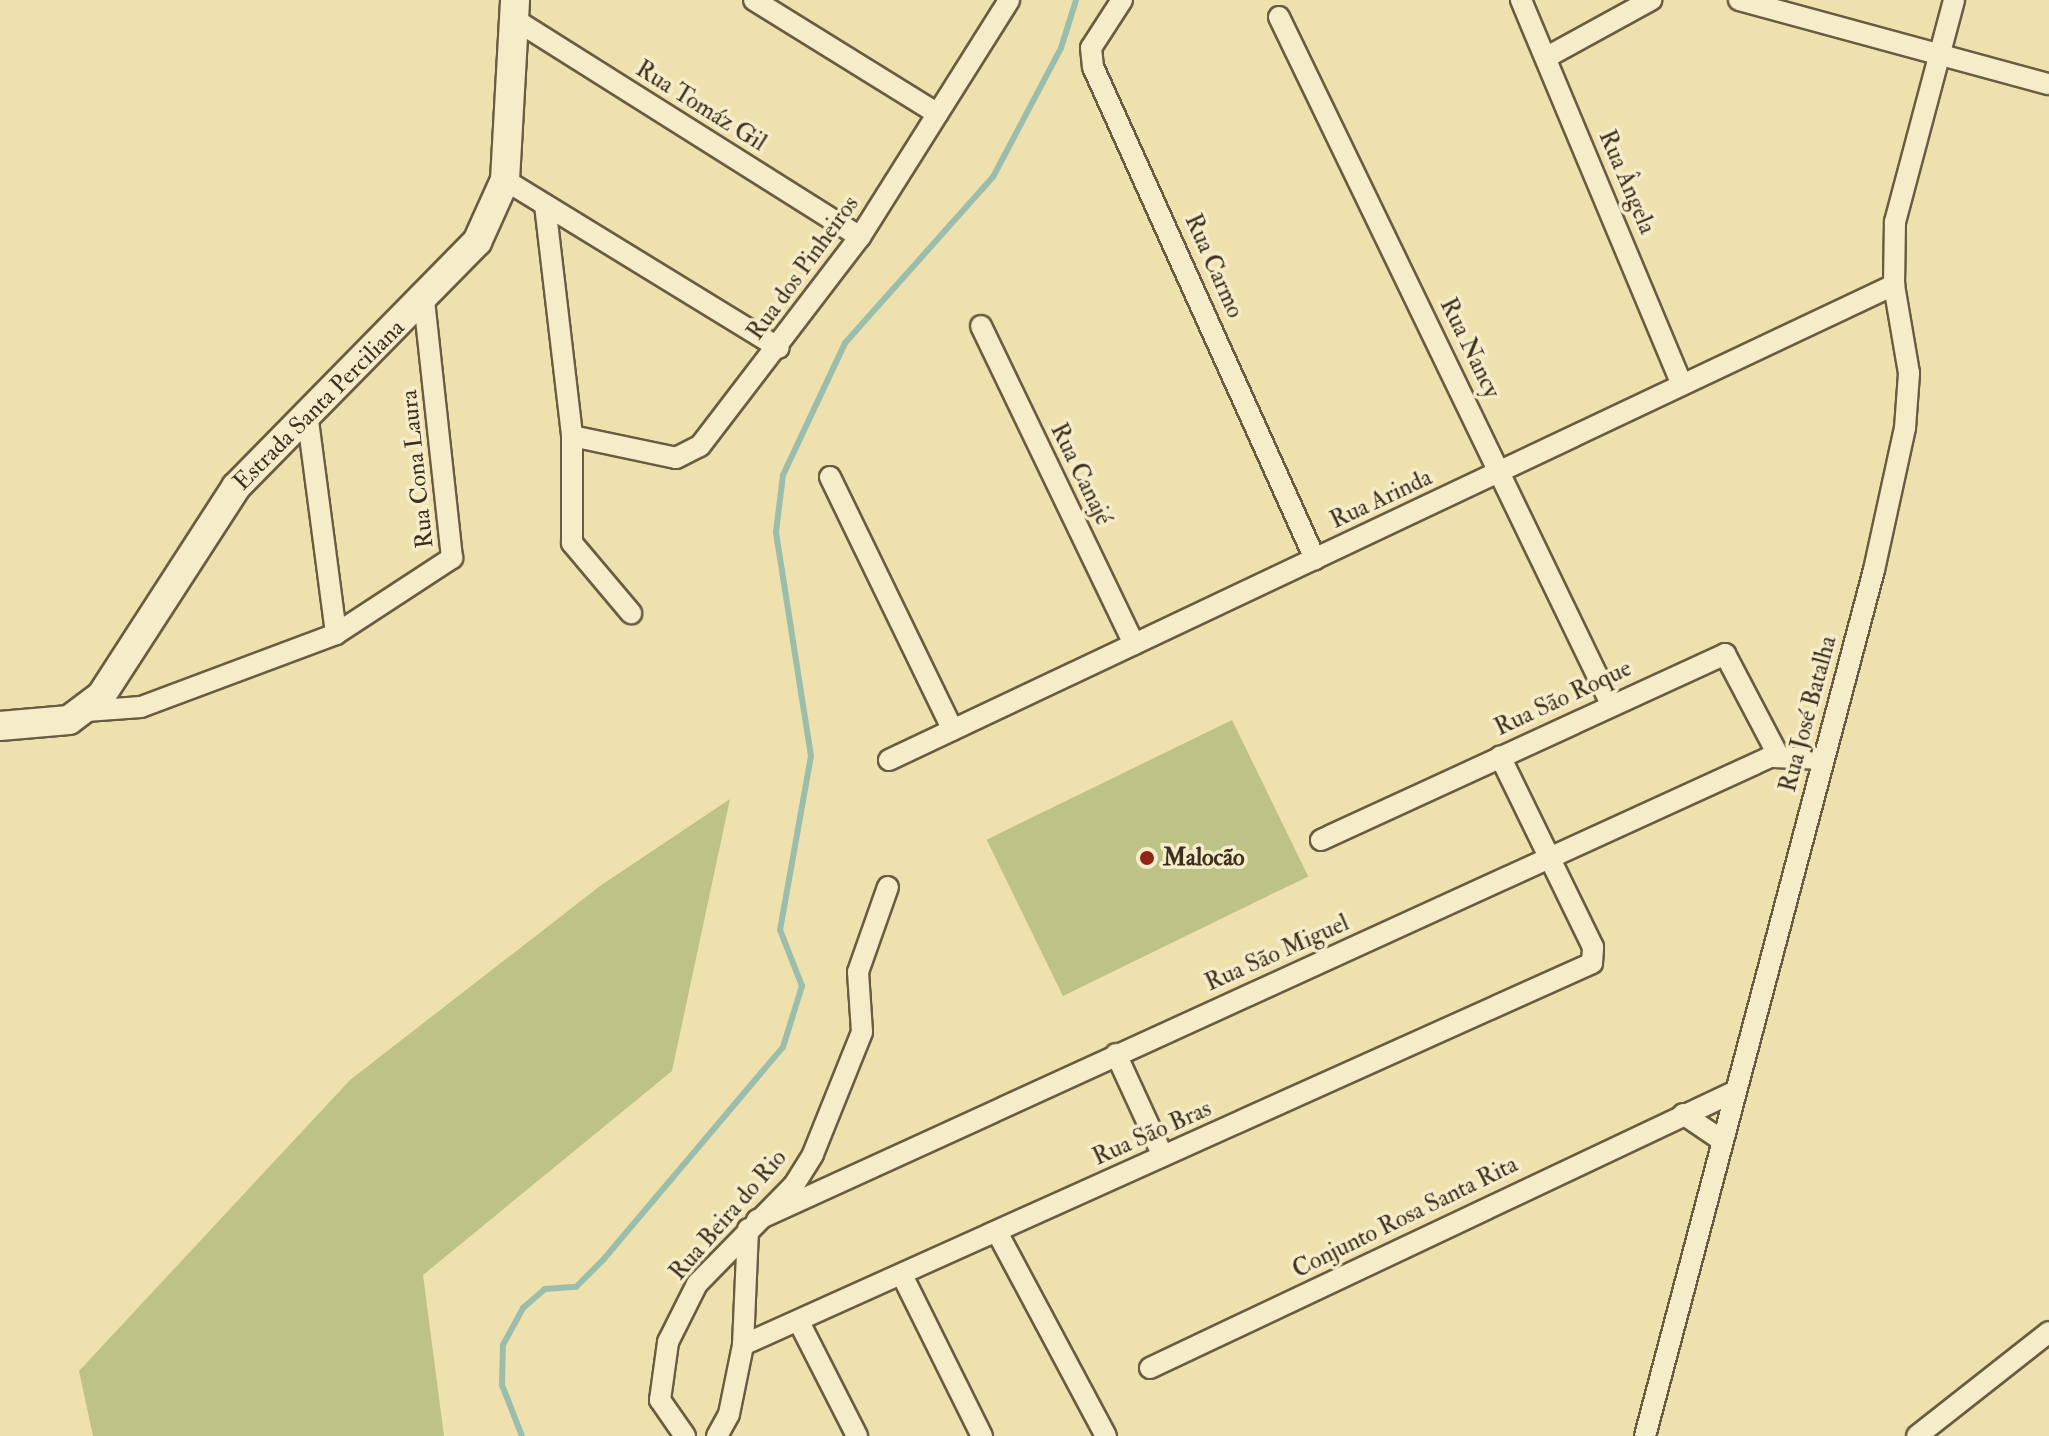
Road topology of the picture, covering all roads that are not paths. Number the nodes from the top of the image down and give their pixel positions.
1 (754, 0) edge
2 (1009, 0) edge
3 (1122, 0) edge
4 (1521, 0) edge
5 (1651, 0) edge
6 (1739, 0) edge
7 (1954, 0) edge
8 (514, 9) edge
9 (1279, 17) dead end
10 (1937, 56) junction
11 (1547, 57) junction
12 (2049, 84) edge
13 (938, 114) junction
14 (505, 180) junction
15 (545, 205) junction
16 (860, 237) junction
17 (1894, 285) junction
18 (424, 302) junction
19 (981, 326) dead end
20 (779, 348) junction
21 (1682, 385) junction
22 (307, 413) junction
23 (572, 436) junction
24 (1500, 471) junction
25 (830, 477) dead end
26 (1315, 559) junction
27 (631, 613) dead end
28 (336, 634) junction
29 (1134, 644) junction
30 (1611, 704) junction
31 (86, 711) junction
32 (0, 726) edge
33 (953, 730) junction
34 (1778, 755) junction
35 (1500, 756) junction
36 (1822, 759) junction
37 (889, 760) dead end
38 (1321, 840) dead end
39 (1550, 859) junction
40 (888, 887) dead end
41 (1116, 1054) junction
42 (1736, 1091) junction
43 (1683, 1114) junction
44 (1723, 1141) junction
45 (1163, 1156) junction
46 (753, 1225) junction
47 (997, 1232) junction
48 (902, 1275) junction
49 (799, 1322) junction
50 (2049, 1332) edge
51 (743, 1345) junction
52 (1150, 1368) dead end
53 (685, 1436) edge
54 (717, 1436) edge
55 (857, 1436) edge
56 (982, 1436) edge
57 (1106, 1436) edge
58 (1645, 1436) edge
59 (1917, 1436) edge

1 - 13 street
2 - 13 street, Rua dos Pinheiros
3 - 26 street, Rua Carmo
4 - 11 street, Rua Ângela
5 - 11 street
6 - 10 street
7 - 10 street, Rua José Batalha
8 - 14 street, Estrada Santa Perciliana
8 - 16 street, Rua Tomáz Gil
9 - 24 street, Rua Nancy
10 - 12 street
10 - 17 street, Rua José Batalha
11 - 21 street, Rua Ângela
13 - 16 street, Rua dos Pinheiros
14 - 15 street
14 - 18 street, Estrada Santa Perciliana
15 - 20 street
15 - 23 street
16 - 20 street, Rua dos Pinheiros
17 - 21 street, Rua Arinda
17 - 36 street, Rua José Batalha
18 - 22 street, Estrada Santa Perciliana
18 - 28 street, Rua Cona Laura
19 - 29 street, Rua Canajé
20 - 23 street, Rua dos Pinheiros
21 - 24 street, Rua Arinda
22 - 28 street
22 - 31 street, Estrada Santa Perciliana
23 - 27 street
24 - 26 street, Rua Arinda
24 - 30 street, Rua Nancy
25 - 33 street
26 - 29 street, Rua Arinda
28 - 31 street
29 - 33 street, Rua Arinda
30 - 34 street, Rua São Roque
30 - 35 street, Rua São Roque
31 - 32 street
33 - 37 street, Rua Arinda
34 - 36 street, Rua São Miguel
34 - 39 street, Rua São Miguel
35 - 38 street, Rua São Roque
35 - 39 street
36 - 42 street, Rua José Batalha
39 - 41 street, Rua São Miguel
39 - 45 street, Rua São Bras
40 - 46 street, Rua Beira do Rio
41 - 45 street
41 - 46 street, Rua São Miguel
42 - 43 street, Conjunto Rosa Santa Rita
42 - 44 street, Rua José Batalha
43 - 44 street
43 - 52 street, Conjunto Rosa Santa Rita
44 - 58 street, Rua José Batalha
45 - 47 street, Rua São Bras
46 - 51 street
46 - 53 street, Rua Beira do Rio
47 - 48 street, Rua São Bras
47 - 57 street
48 - 49 street, Rua São Bras
48 - 56 street
49 - 51 street, Rua São Bras
49 - 55 street
50 - 59 street
51 - 54 street

